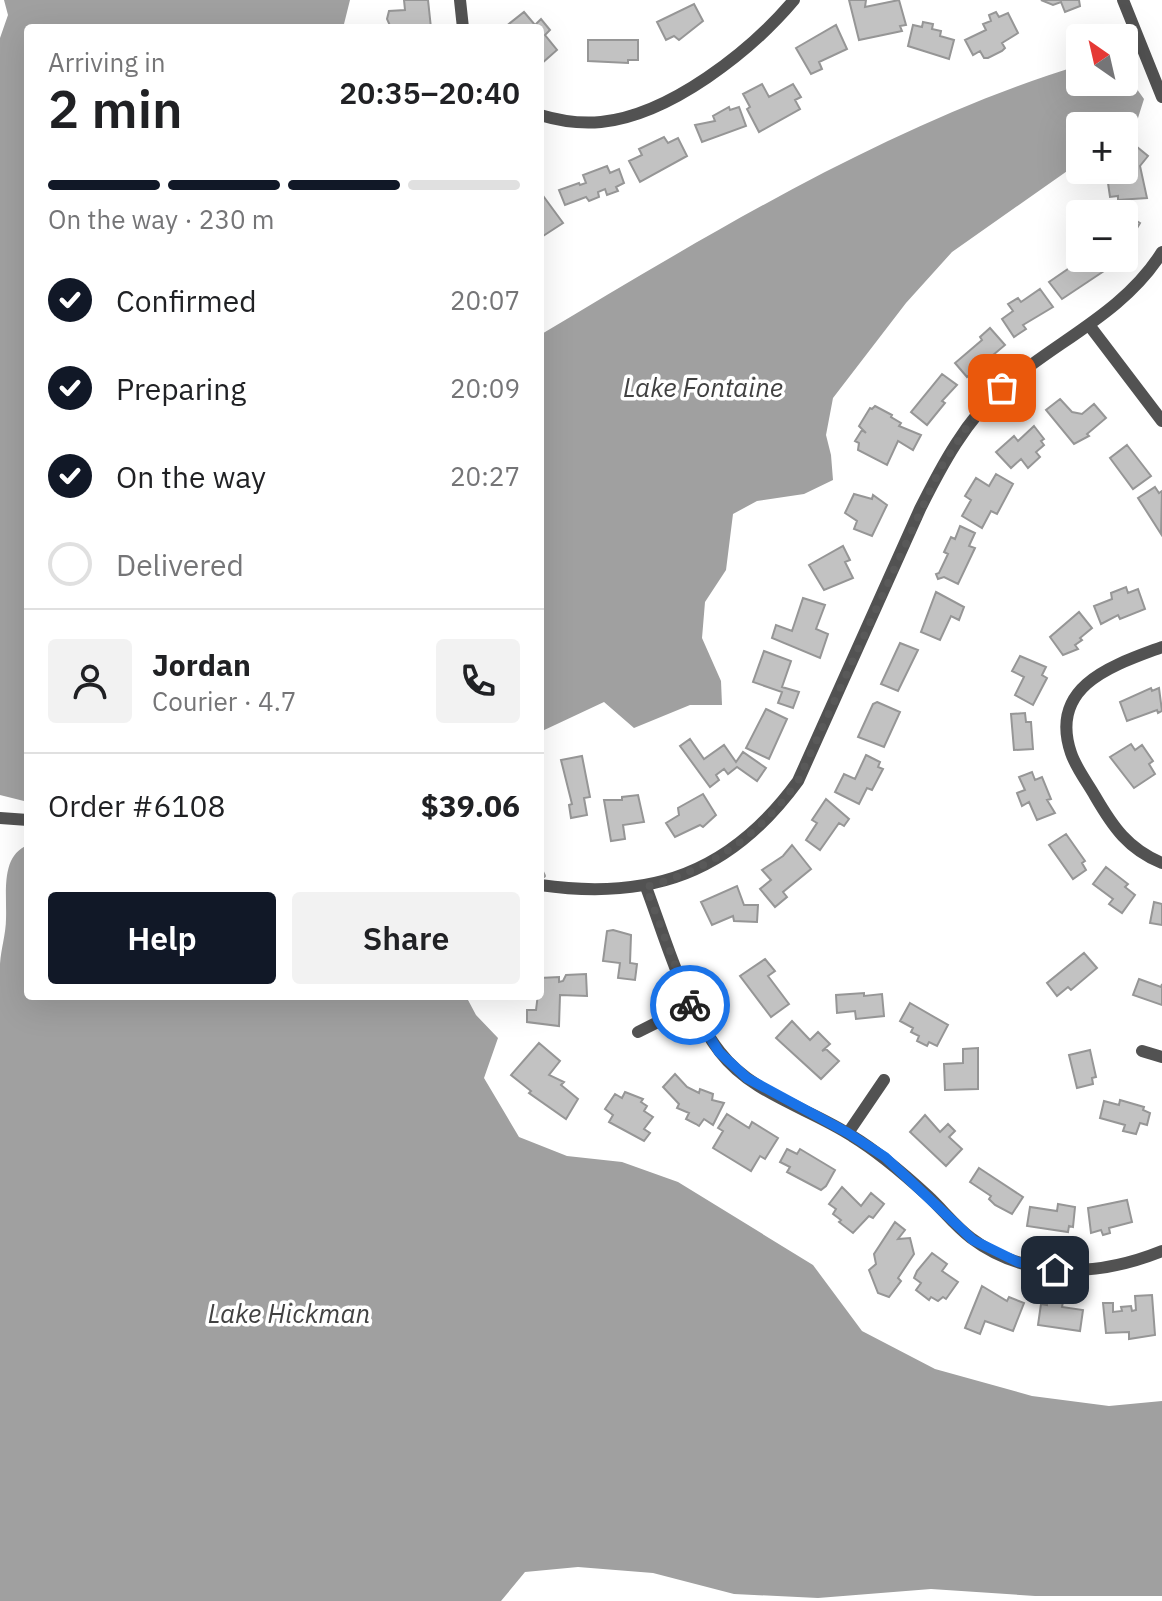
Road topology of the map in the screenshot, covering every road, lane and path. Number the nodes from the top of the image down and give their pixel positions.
1 (460, 0) edge
2 (794, 0) edge
3 (1123, 0) edge
4 (463, 24) edge
5 (1162, 97) edge
6 (544, 116) edge
7 (1162, 252) edge
8 (1089, 325) junction
9 (1162, 421) edge
10 (1162, 647) edge
11 (0, 818) edge
12 (24, 820) edge
13 (1162, 863) edge
14 (544, 885) edge
15 (646, 887) junction
16 (690, 1006) junction
17 (638, 1032) dead end
18 (1142, 1051) dead end
19 (1162, 1057) edge
20 (884, 1080) dead end
21 (848, 1133) junction
22 (1162, 1251) edge

1 - 4 street
2 - 6 street
3 - 5 street
7 - 8 street
8 - 9 street
8 - 15 street
10 - 13 street
11 - 12 street
14 - 15 street
15 - 16 street
16 - 17 street
16 - 21 street
18 - 19 street
20 - 21 street
21 - 22 street

